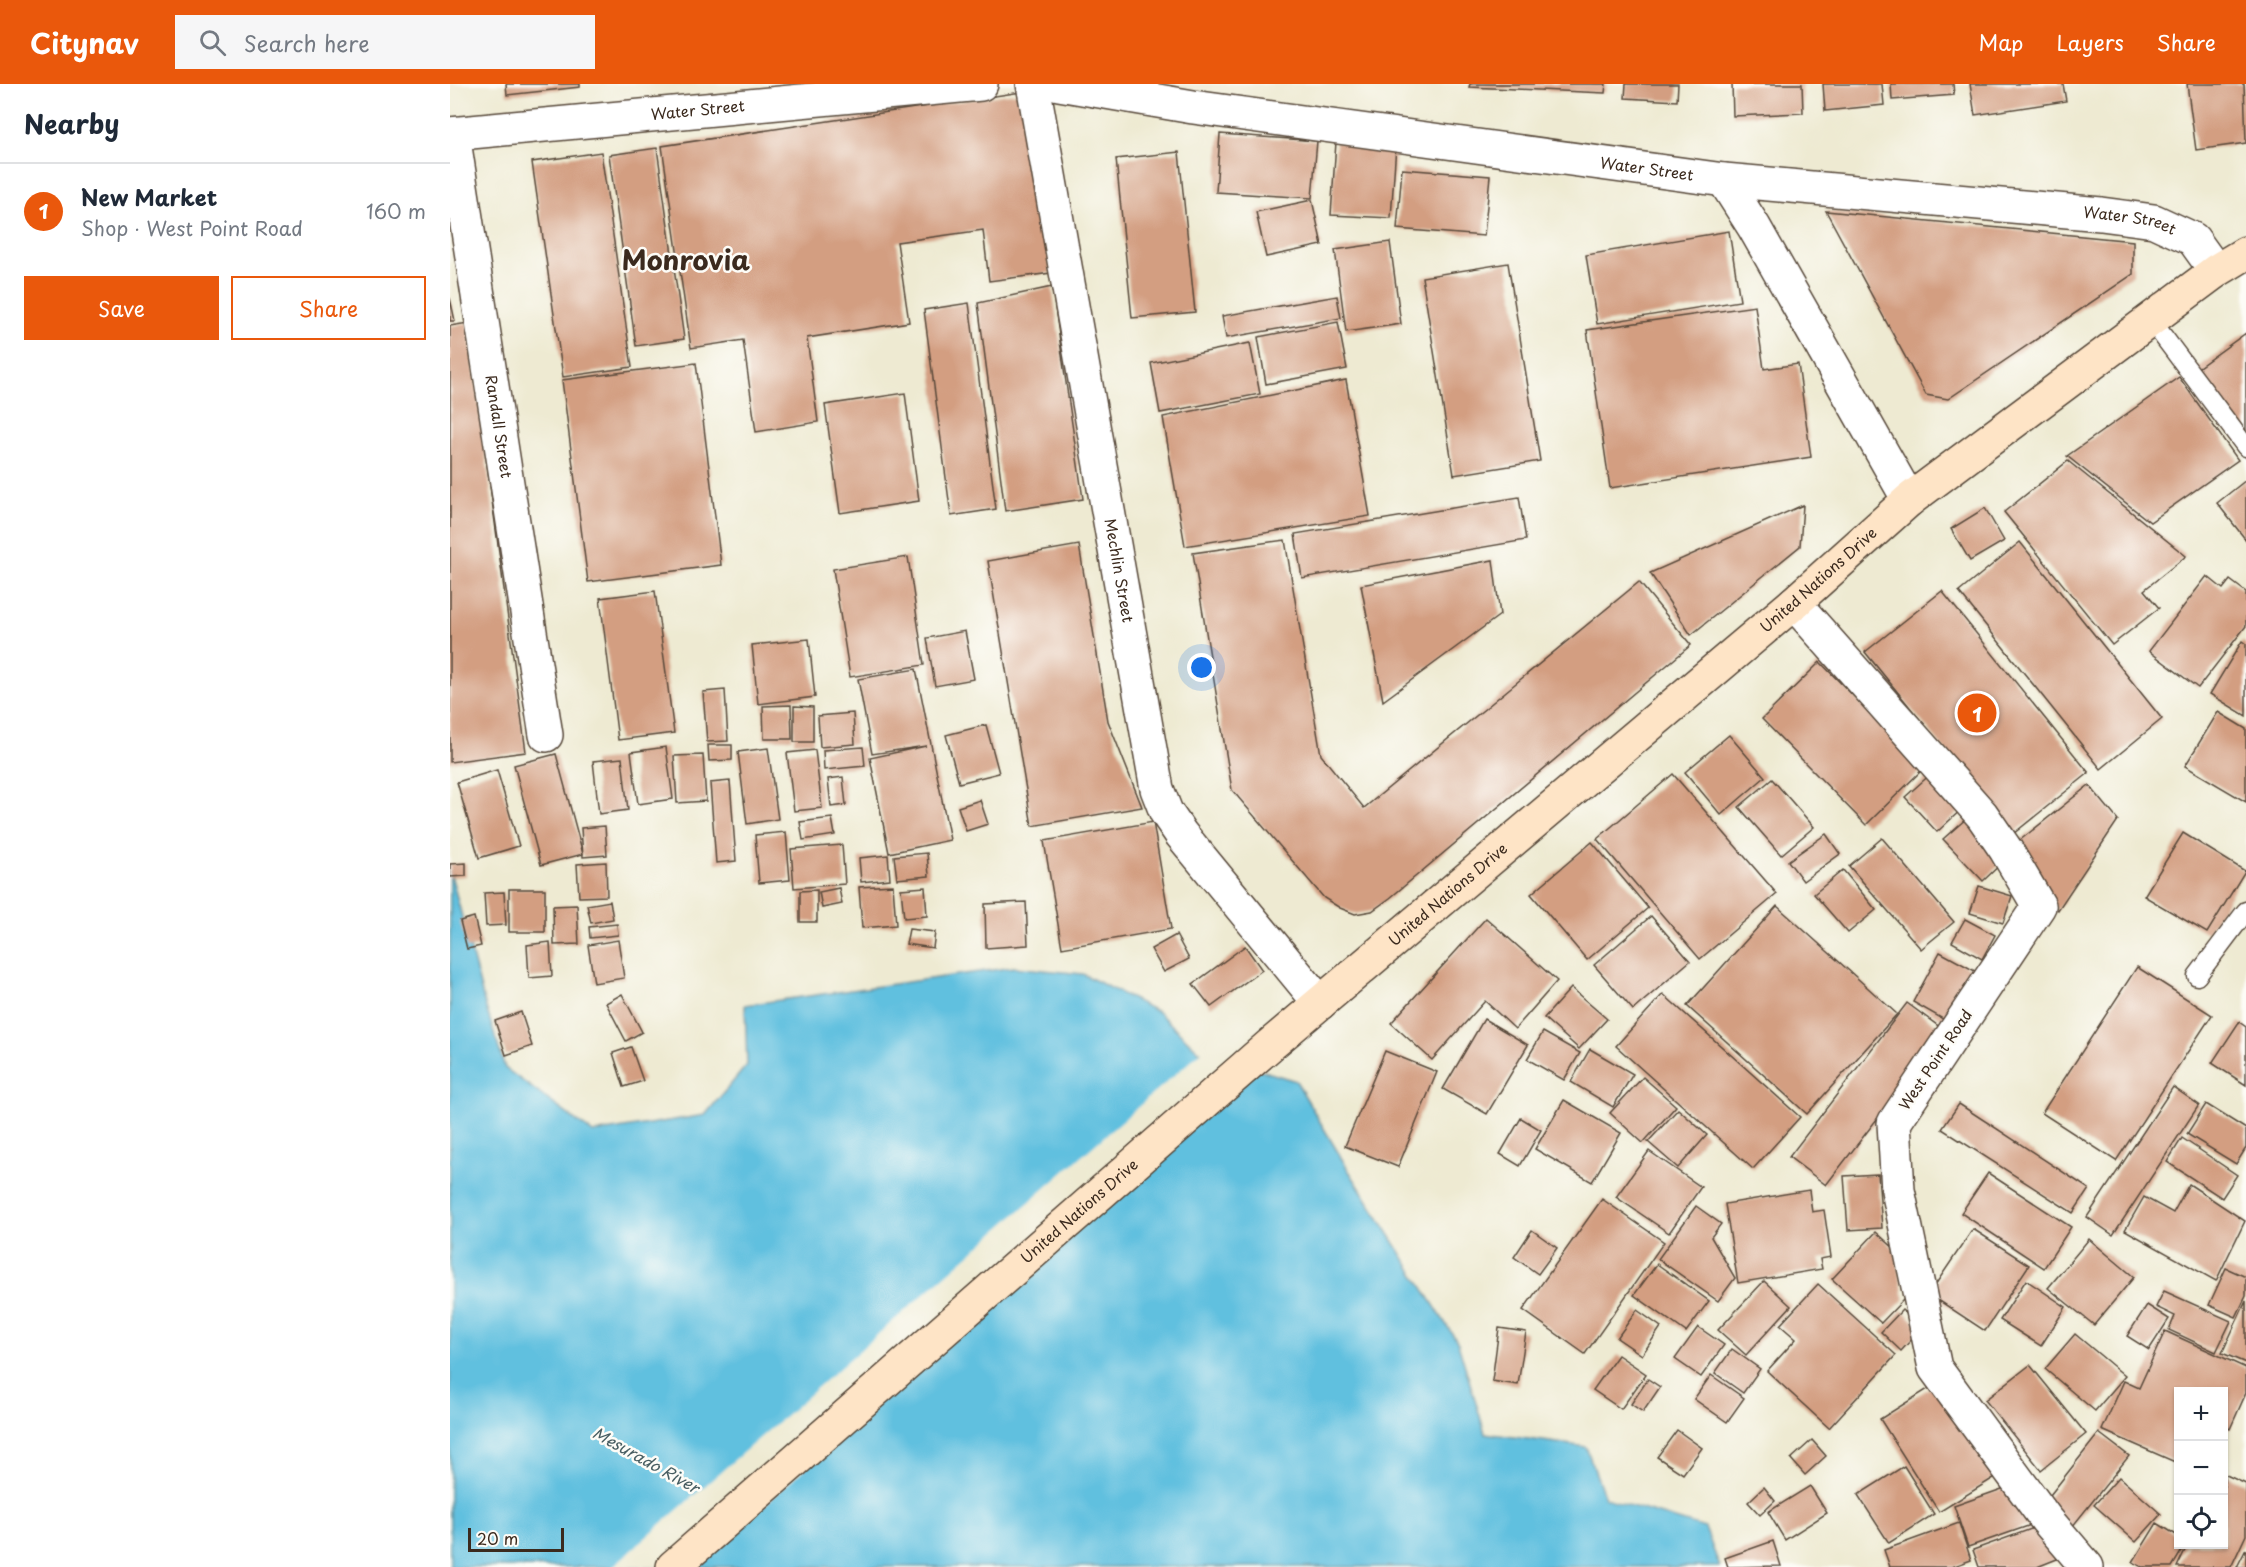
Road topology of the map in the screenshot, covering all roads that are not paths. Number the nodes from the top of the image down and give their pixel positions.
1 (981, 84) edge
2 (1033, 84) edge
3 (1059, 84) edge
4 (451, 128) edge
5 (1724, 180) junction
6 (2246, 253) edge
7 (2216, 271) junction
8 (2151, 320) junction
9 (2246, 447) edge
10 (1909, 500) junction
11 (1794, 603) junction
12 (546, 735) dead end
13 (2246, 911) edge
14 (2197, 975) dead end
15 (1320, 1003) junction
16 (673, 1567) edge
17 (2087, 1567) edge

1 - 4 street, Water Street
2 - 15 street, Mechlin Street
3 - 5 street, Water Street
4 - 12 street, Randall Street
5 - 7 street, Water Street
5 - 10 street
6 - 7 main road, United Nations Drive
7 - 8 main road, United Nations Drive
8 - 9 lane
8 - 10 main road, United Nations Drive
10 - 11 main road, United Nations Drive
11 - 15 main road, United Nations Drive
11 - 17 street, West Point Road
13 - 14 lane
15 - 16 main road, United Nations Drive

